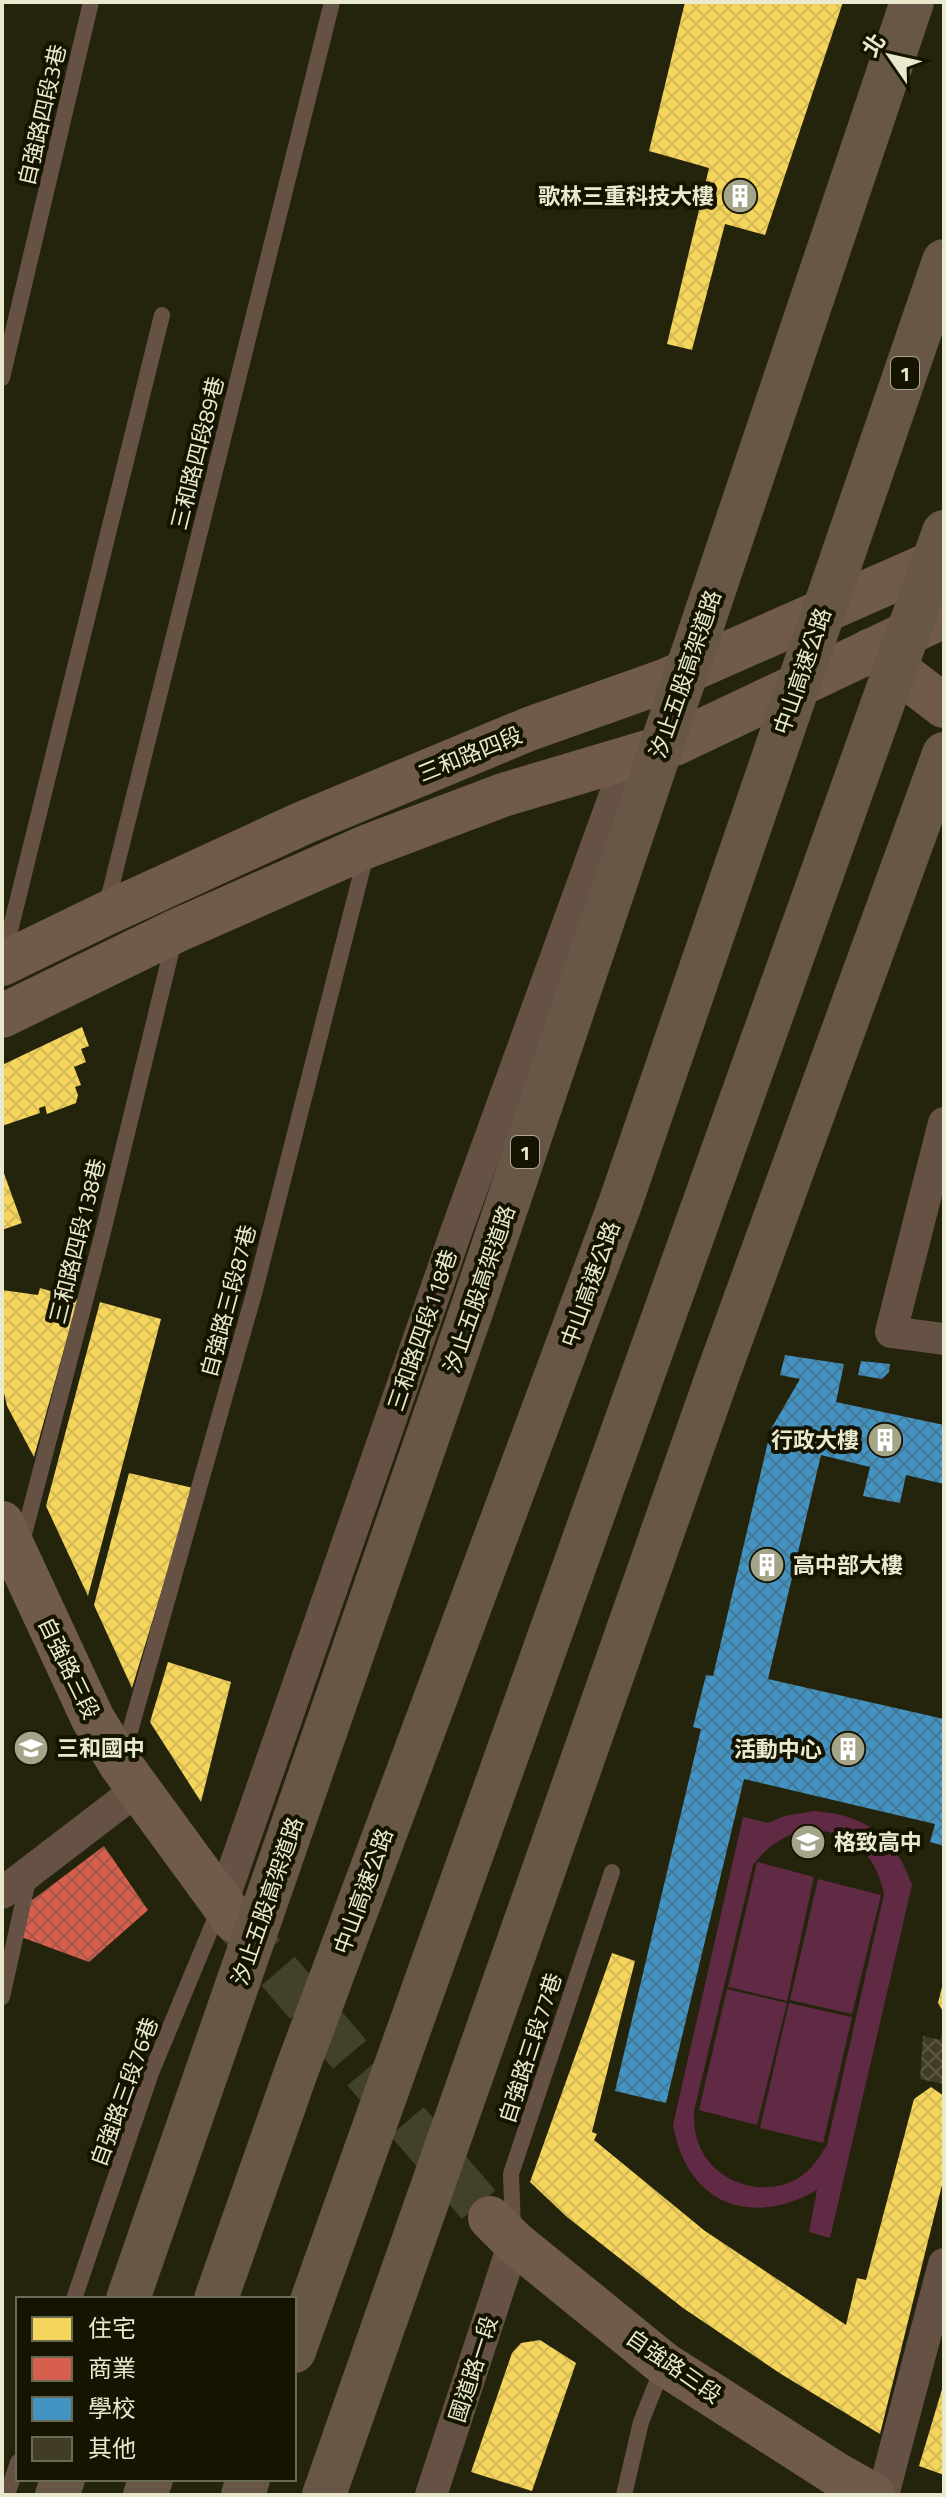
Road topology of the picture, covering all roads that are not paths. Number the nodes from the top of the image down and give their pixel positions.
1 (91, 2) edge
2 (332, 2) edge
3 (912, 2) edge
4 (944, 261) edge
5 (162, 315) dead end
6 (2, 378) edge
7 (944, 532) edge
8 (944, 558) edge
9 (944, 616) edge
10 (871, 650) junction
11 (944, 706) edge
12 (944, 754) edge
13 (628, 759) junction
14 (368, 846) junction
15 (105, 914) junction
16 (176, 931) junction
17 (2, 964) edge
18 (2, 1016) edge
19 (944, 1123) edge
20 (944, 1339) edge
21 (10, 1542) edge
22 (130, 1777) junction
23 (612, 1872) dead end
24 (29, 1874) junction
25 (2, 1893) edge
26 (228, 1912) junction
27 (2, 1997) edge
28 (502, 2230) junction
29 (944, 2264) edge
30 (75, 2297) edge
31 (129, 2297) edge
32 (217, 2297) edge
33 (296, 2345) edge
34 (664, 2364) junction
35 (16, 2468) edge
36 (7, 2495) edge
37 (324, 2495) edge
38 (431, 2495) edge
39 (624, 2495) edge
40 (873, 2495) edge
41 (883, 2495) edge

1 - 6 lane, 自強路四段3巷
2 - 15 lane, 三和路四段89巷
3 - 31 highway, 汐止五股高架道路 / 1
4 - 32 highway, 中山高速公路 / 1
5 - 17 lane
7 - 33 highway
8 - 15 main road, 三和路四段
9 - 10 main road
10 - 11 main road
10 - 13 main road
12 - 37 highway
13 - 14 main road
13 - 26 street, 三和路四段118巷
14 - 16 main road
14 - 22 lane, 自強路三段87巷
15 - 17 main road, 三和路四段
16 - 18 main road
16 - 21 lane, 三和路四段138巷
19 - 20 street
21 - 22 main road, 自強路三段
22 - 24 street
22 - 26 main road, 自強路三段
23 - 28 lane, 自強路三段77巷
24 - 25 street
24 - 27 lane
26 - 30 lane, 自強路三段76巷
28 - 34 main road, 自強路三段
28 - 38 street, 國道路一段
29 - 41 street
34 - 39 lane
34 - 40 main road, 自強路三段
35 - 36 lane

